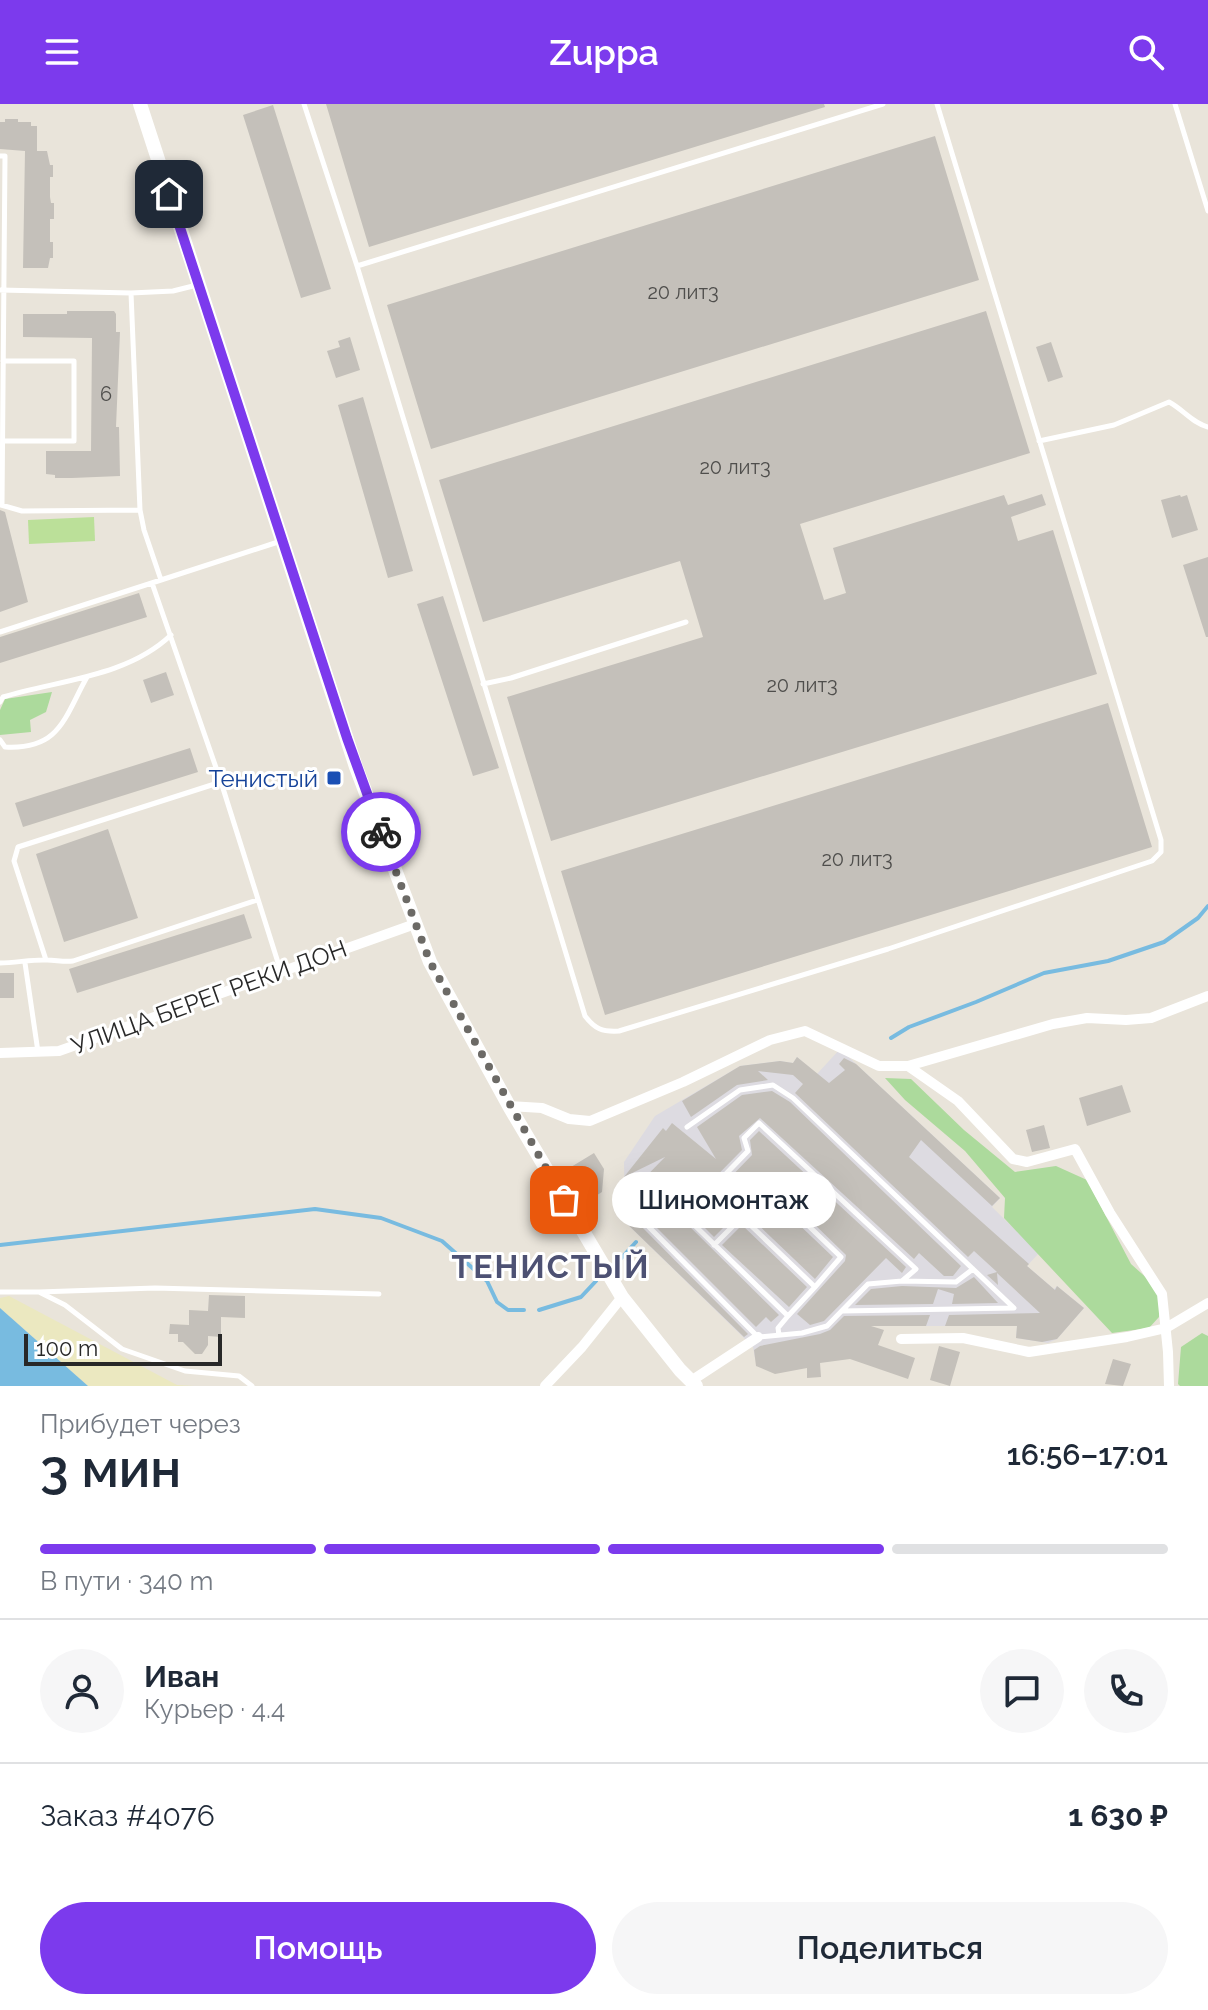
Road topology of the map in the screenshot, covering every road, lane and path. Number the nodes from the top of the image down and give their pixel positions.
1 (140, 104) edge
2 (304, 104) edge
3 (883, 104) edge
4 (937, 104) edge
5 (1175, 104) edge
6 (0, 156) edge
7 (1208, 211) edge
8 (357, 266) junction
9 (198, 285) junction
10 (2, 291) edge
11 (131, 293) junction
12 (3, 361) junction
13 (1208, 427) edge
14 (3, 441) junction
15 (1039, 441) junction
16 (1, 505) edge
17 (140, 510) junction
18 (282, 541) junction
19 (161, 580) junction
20 (152, 583) junction
21 (686, 622) dead end
22 (0, 632) edge
23 (171, 635) junction
24 (87, 676) junction
25 (483, 684) junction
26 (0, 702) edge
27 (0, 740) edge
28 (221, 782) junction
29 (257, 900) junction
30 (415, 924) junction
31 (46, 960) junction
32 (0, 963) edge
33 (25, 963) junction
34 (281, 972) junction
35 (1208, 996) edge
36 (38, 1052) junction
37 (0, 1053) edge
38 (908, 1066) junction
39 (509, 1106) junction
40 (687, 1127) dead end
41 (650, 1208) dead end
42 (742, 1217) junction
43 (714, 1245) junction
44 (973, 1269) junction
45 (902, 1281) junction
46 (815, 1287) junction
47 (0, 1292) edge
48 (39, 1292) junction
49 (379, 1294) dead end
50 (622, 1297) junction
51 (1208, 1303) edge
52 (842, 1311) junction
53 (788, 1316) junction
54 (1166, 1328) junction
55 (779, 1335) junction
56 (758, 1337) junction
57 (901, 1339) dead end
58 (693, 1384) edge
59 (252, 1386) edge
60 (545, 1386) edge
61 (1169, 1386) edge

1 - 9 street
2 - 8 lane
3 - 8 lane
4 - 15 lane
5 - 7 lane
6 - 10 lane
8 - 25 lane
9 - 11 lane
9 - 18 street
10 - 11 lane
10 - 12 lane
11 - 17 lane
12 - 14 lane
12 - 14 lane
13 - 15 lane
14 - 16 lane
15 - 25 lane
16 - 17 lane
17 - 19 lane
18 - 19 lane
18 - 30 street
19 - 20 lane
20 - 22 lane
20 - 23 lane
21 - 25 lane
23 - 24 lane
23 - 28 lane
24 - 26 lane
24 - 27 lane
28 - 29 lane
28 - 31 lane
29 - 31 lane
29 - 34 lane
30 - 34 street, УЛИЦА БЕРЕГ РЕКИ ДОН
30 - 39 street
31 - 33 lane
32 - 33 lane
33 - 36 lane
34 - 36 street, УЛИЦА БЕРЕГ РЕКИ ДОН
35 - 38 street
36 - 37 street, УЛИЦА БЕРЕГ РЕКИ ДОН
38 - 39 street
38 - 54 street
39 - 50 street
40 - 44 lane
41 - 56 lane
42 - 43 lane
42 - 46 lane
42 - 46 lane
43 - 45 lane
43 - 53 lane
44 - 45 lane
44 - 52 lane
45 - 52 lane
46 - 53 lane
47 - 48 lane
48 - 49 lane
48 - 59 lane
50 - 58 street
50 - 60 street
51 - 54 street
52 - 55 lane
53 - 55 lane
54 - 57 street
54 - 61 street
55 - 56 lane
56 - 58 street

